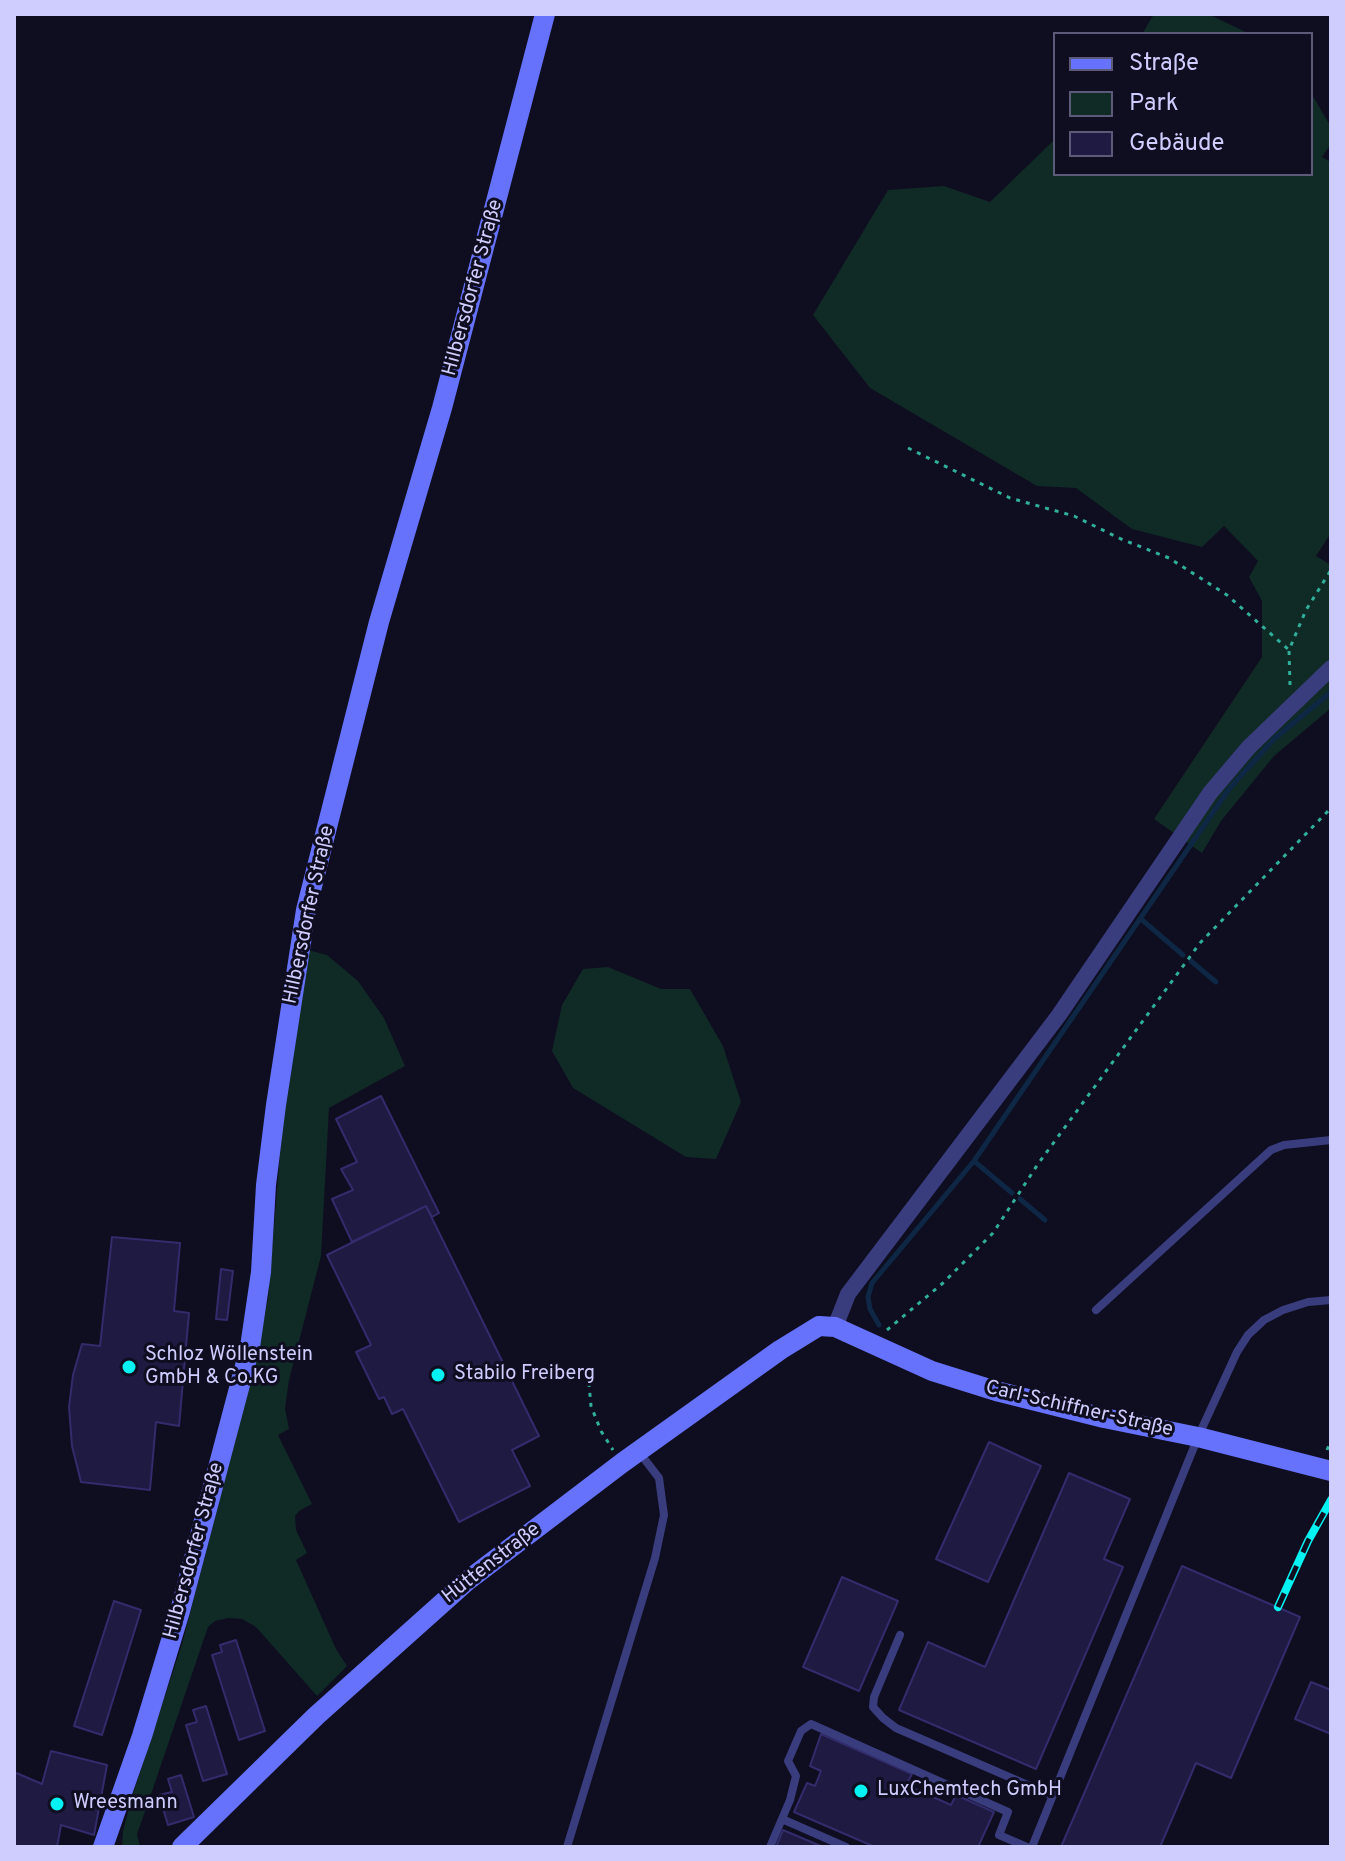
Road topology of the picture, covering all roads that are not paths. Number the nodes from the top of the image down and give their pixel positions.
1 (545, 14) edge
2 (1331, 668) edge
3 (1331, 1140) edge
4 (1331, 1300) edge
5 (1096, 1310) dead end
6 (835, 1327) junction
7 (1198, 1437) junction
8 (630, 1457) junction
9 (1331, 1471) edge
10 (900, 1635) dead end
11 (1053, 1796) junction
12 (782, 1819) junction
13 (113, 1822) junction
14 (103, 1847) edge
15 (111, 1847) edge
16 (182, 1847) edge
17 (567, 1847) edge
18 (770, 1847) edge
19 (846, 1847) edge
20 (1030, 1847) edge

1 - 13 main road, Hilbersdorfer Straße
2 - 6 street
3 - 5 lane
4 - 7 lane
6 - 7 main road, Carl-Schiffner-Straße
6 - 8 main road, Hüttenstraße
7 - 9 main road, Carl-Schiffner-Straße
7 - 11 lane
8 - 16 main road, Hüttenstraße
8 - 17 lane
10 - 11 lane
11 - 20 lane
12 - 18 lane
12 - 19 lane
12 - 20 lane
13 - 14 main road, Hilbersdorfer Straße
13 - 15 main road, Hilbersdorfer Straße

